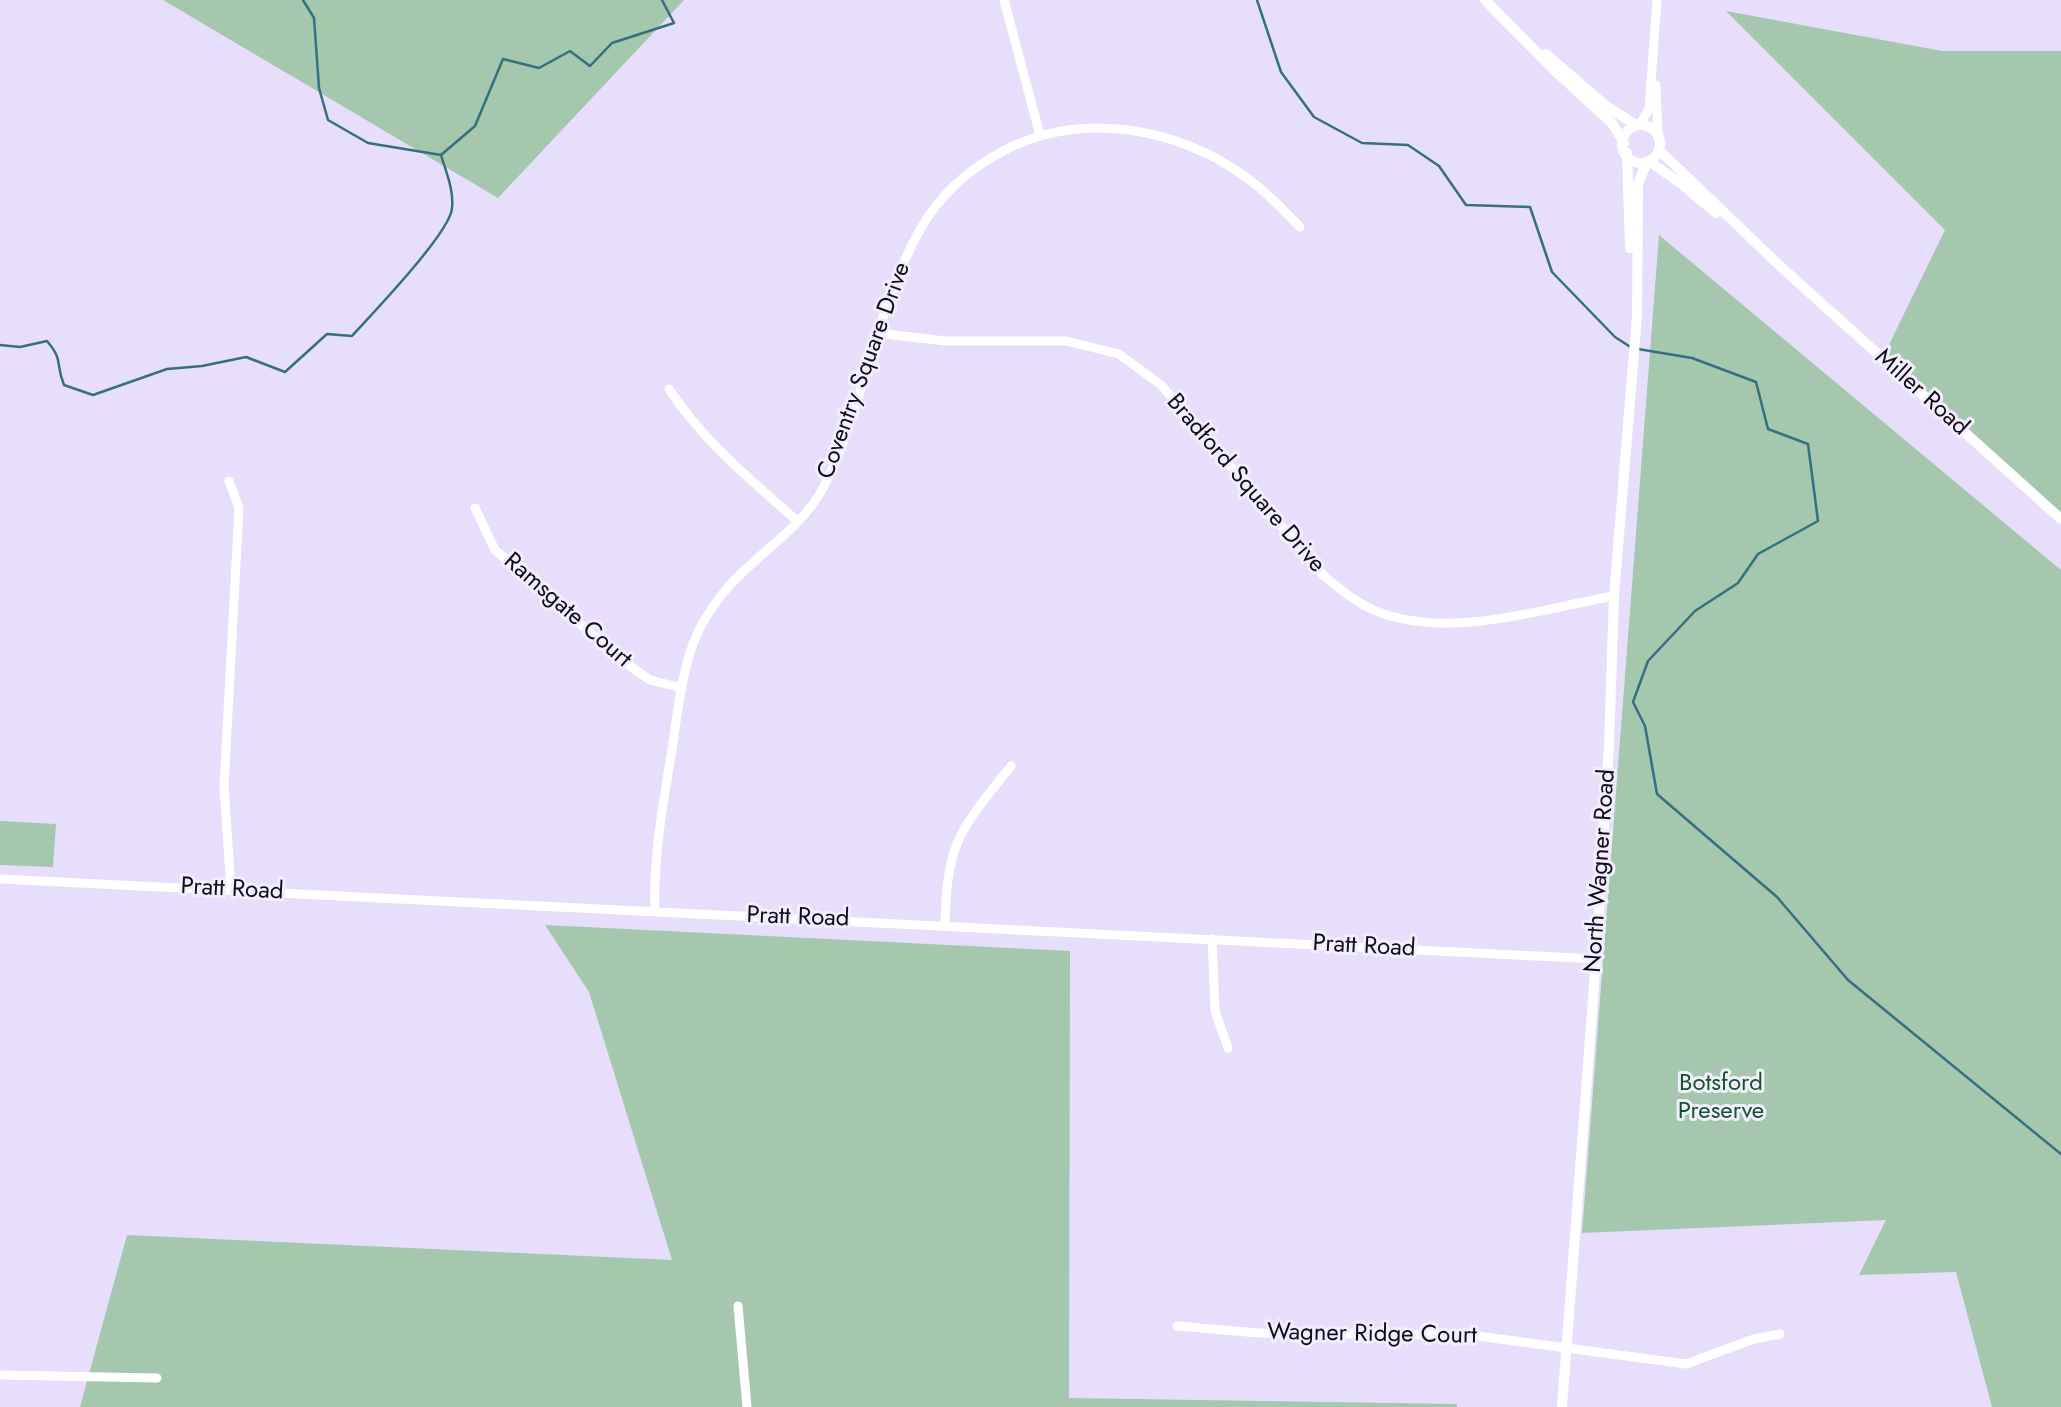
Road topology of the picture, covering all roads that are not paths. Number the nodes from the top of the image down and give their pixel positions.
1 (1004, 0) edge
2 (1485, 0) edge
3 (1657, 0) edge
4 (1514, 28) junction
5 (1653, 81) junction
6 (1638, 124) junction
7 (1040, 135) junction
8 (1658, 144) junction
9 (1625, 148) junction
10 (1648, 163) junction
11 (1300, 227) dead end
12 (1780, 266) junction
13 (877, 333) junction
14 (1633, 338) junction
15 (668, 389) dead end
16 (229, 481) dead end
17 (475, 508) dead end
18 (796, 520) junction
19 (2061, 520) edge
20 (1614, 596) junction
21 (682, 688) junction
22 (1012, 766) dead end
23 (0, 878) edge
24 (231, 890) junction
25 (654, 912) junction
26 (945, 924) junction
27 (1212, 939) junction
28 (1596, 959) junction
29 (1228, 1048) dead end
30 (738, 1306) dead end
31 (1177, 1326) dead end
32 (1780, 1334) dead end
33 (1567, 1345) junction
34 (0, 1375) edge
35 (157, 1378) dead end
36 (747, 1407) edge
37 (1562, 1407) edge

1 - 7 street
2 - 4 main road
3 - 5 street
4 - 6 main road
4 - 9 main road
5 - 6 street
5 - 8 street
6 - 8 main road
6 - 9 main road
7 - 11 street, Coventry Square Drive
7 - 13 street, Coventry Square Drive
8 - 10 main road
8 - 12 main road, Miller Road
9 - 10 main road
9 - 14 main road, North Wagner Road
10 - 12 main road, Miller Road
10 - 14 main road, North Wagner Road
12 - 19 main road, Miller Road
13 - 18 street, Coventry Square Drive
13 - 20 street, Bradford Square Drive
14 - 20 main road, North Wagner Road
15 - 18 street
16 - 24 street
17 - 21 street, Ramsgate Court
18 - 21 street, Coventry Square Drive
20 - 28 main road, North Wagner Road
21 - 25 street, Coventry Square Drive
22 - 26 street
23 - 24 street, Pratt Road
24 - 25 street, Pratt Road
25 - 26 street, Pratt Road
26 - 27 street, Pratt Road
27 - 28 street, Pratt Road
27 - 29 street
28 - 33 main road, North Wagner Road
30 - 36 street
31 - 33 street, Wagner Ridge Court
32 - 33 street, Wagner Ridge Court
33 - 37 main road, North Wagner Road
34 - 35 street

